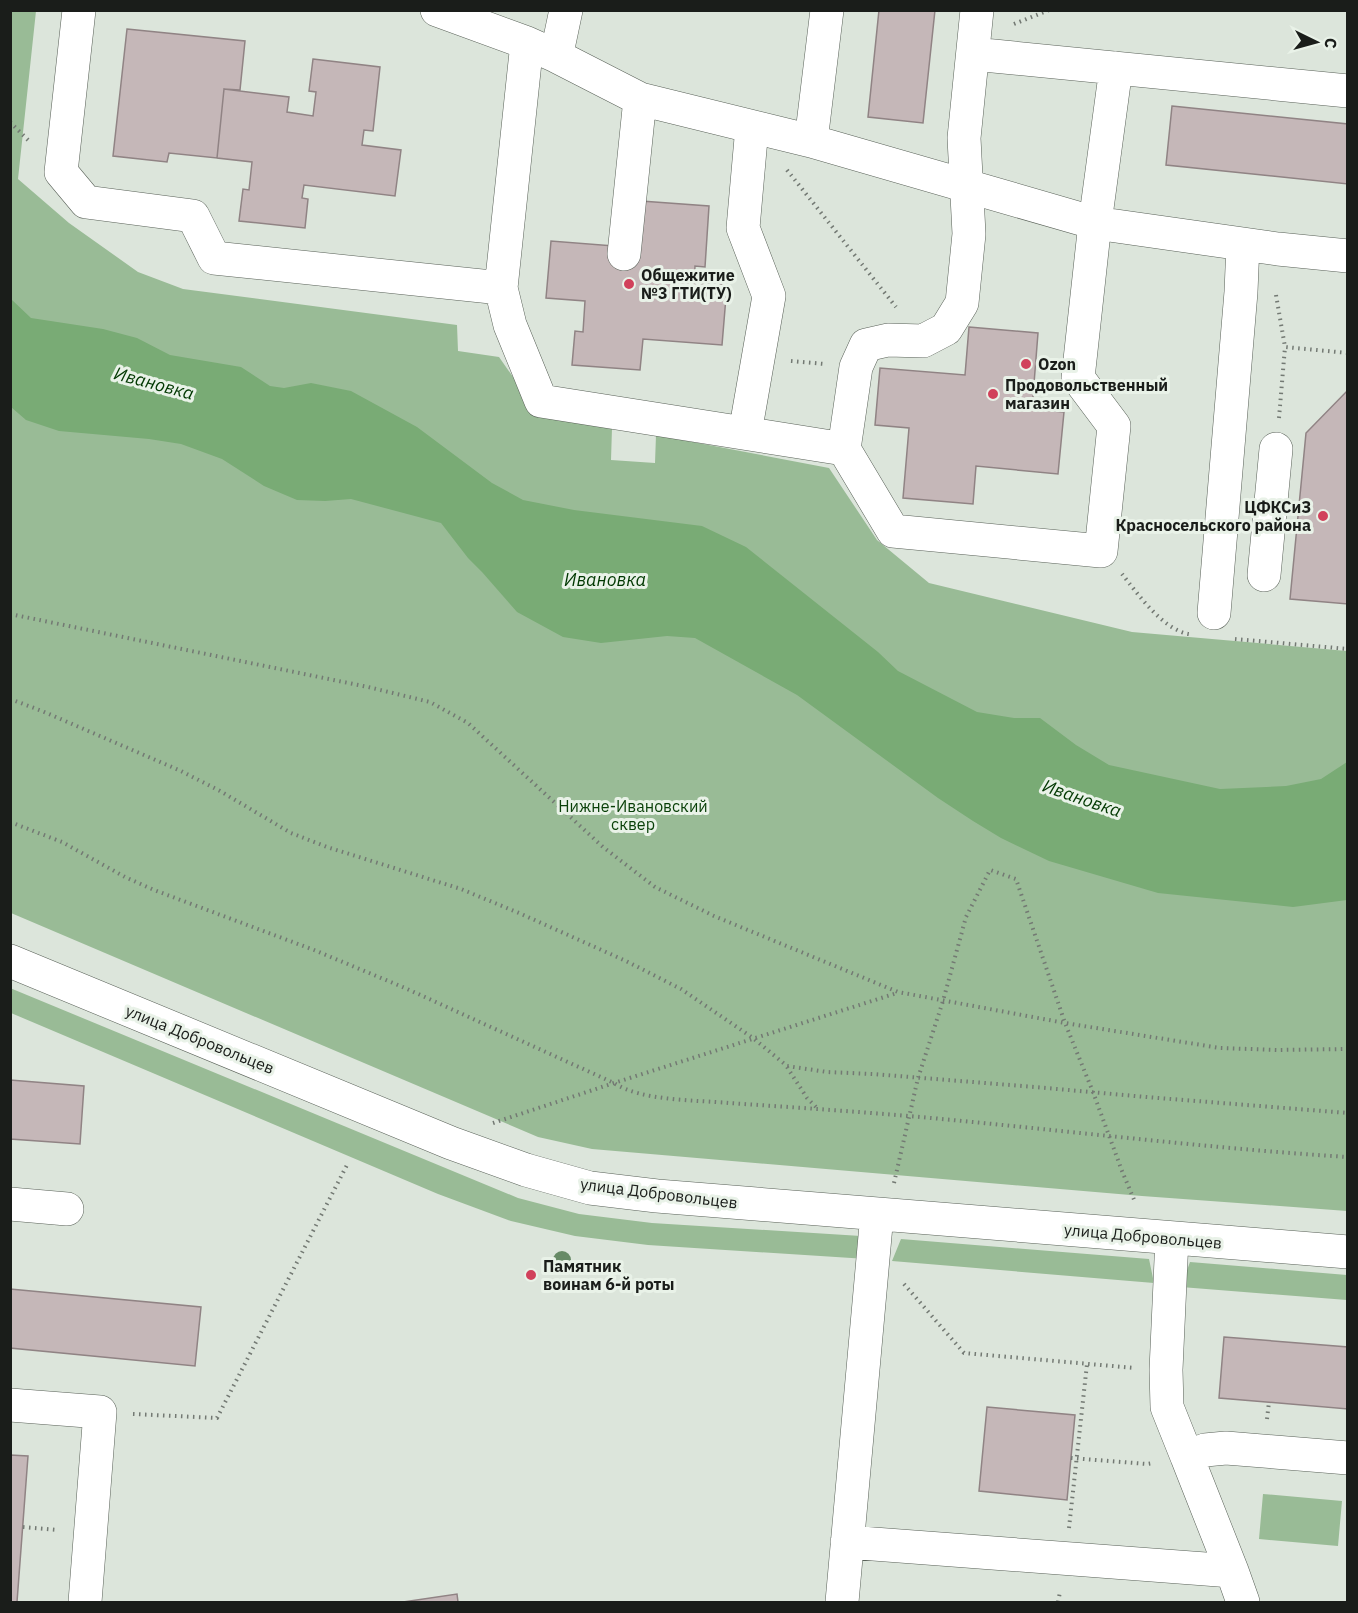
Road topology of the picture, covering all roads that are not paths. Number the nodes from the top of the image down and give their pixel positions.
1 (80, 10) edge
2 (437, 10) edge
3 (566, 10) edge
4 (827, 10) edge
5 (977, 10) edge
6 (547, 49) junction
7 (973, 54) junction
8 (1116, 68) junction
9 (1347, 91) edge
10 (640, 99) junction
11 (752, 127) junction
12 (811, 141) junction
13 (966, 185) junction
14 (1095, 224) junction
15 (1243, 244) junction
16 (624, 254) dead end
17 (1347, 256) edge
18 (501, 288) junction
19 (744, 434) junction
20 (844, 449) junction
21 (1276, 449) road end
22 (1264, 575) dead end
23 (1214, 613) dead end
24 (10, 961) edge
25 (10, 1204) edge
26 (67, 1209) dead end
27 (877, 1214) junction
28 (1172, 1238) junction
29 (1347, 1252) edge
30 (10, 1405) edge
31 (1187, 1457) junction
32 (1347, 1458) edge
33 (847, 1542) junction
34 (1232, 1571) junction
35 (85, 1602) edge
36 (842, 1602) edge
37 (1243, 1602) edge

1 - 18 street
2 - 6 street
3 - 6 street
4 - 12 street
5 - 7 street
6 - 10 street
6 - 18 street
7 - 8 street
7 - 13 street
8 - 9 street
8 - 14 street
10 - 11 street
10 - 16 street
11 - 12 street
11 - 19 street
12 - 13 street
13 - 14 street
13 - 20 street
14 - 15 street
14 - 20 street
15 - 17 street
15 - 23 street
18 - 19 street
19 - 20 street
21 - 22 street
24 - 27 street, улица Добровольцев
25 - 26 street
27 - 28 street, улица Добровольцев
27 - 33 street
28 - 29 street, улица Добровольцев
28 - 31 street
30 - 35 street
31 - 32 street
31 - 34 street
33 - 34 street
33 - 36 street
34 - 37 street

